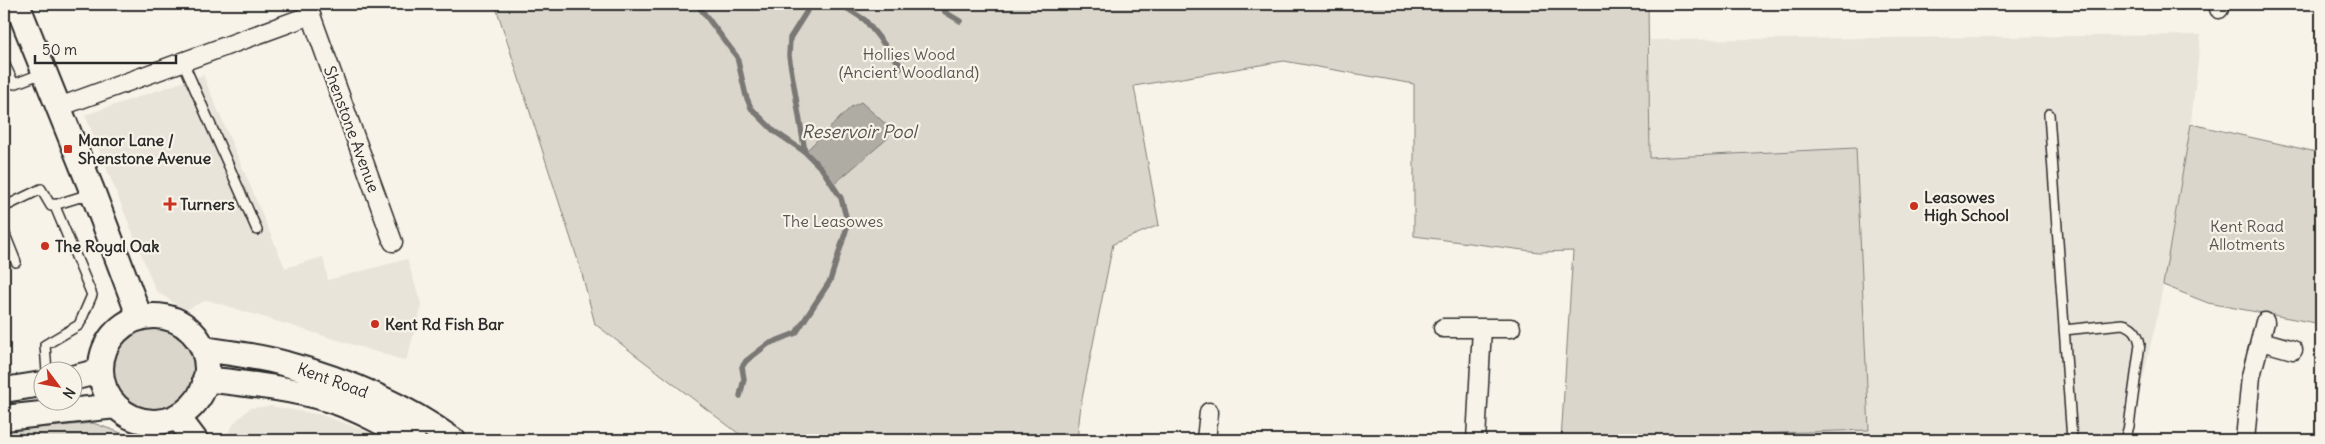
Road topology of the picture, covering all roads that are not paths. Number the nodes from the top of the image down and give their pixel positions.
1 (17, 4) edge
2 (309, 10) edge
3 (183, 62) junction
4 (4, 63) edge
5 (43, 73) junction
6 (59, 107) junction
7 (2049, 114) dead end
8 (93, 193) junction
9 (54, 204) junction
10 (4, 207) edge
11 (257, 230) dead end
12 (4, 232) edge
13 (393, 242) dead end
14 (16, 262) dead end
15 (140, 318) junction
16 (2265, 322) dead end
17 (1443, 328) dead end
18 (1482, 328) junction
19 (1511, 328) dead end
20 (2064, 330) junction
21 (2260, 341) junction
22 (203, 348) junction
23 (2293, 350) dead end
24 (46, 362) edge
25 (101, 371) junction
26 (82, 376) edge
27 (205, 379) junction
28 (32, 386) edge
29 (4, 390) edge
30 (116, 406) junction
31 (1208, 412) dead end
32 (176, 416) junction
33 (4, 418) edge
34 (195, 440) edge
35 (413, 440) edge
36 (453, 440) edge
37 (1206, 440) edge
38 (1476, 440) edge
39 (2072, 440) edge
40 (2125, 440) edge
41 (2245, 440) edge

1 - 5 main road
2 - 3 street, Shenstone Avenue
2 - 13 street, Shenstone Avenue
3 - 6 street, Shenstone Avenue
3 - 11 lane
4 - 5 lane
5 - 6 main road
6 - 8 main road
7 - 20 lane
8 - 9 lane
8 - 15 main road
9 - 10 lane
9 - 24 lane
12 - 14 lane
15 - 22 main road
15 - 25 main road
16 - 21 street
17 - 18 street
18 - 19 street
18 - 38 street
20 - 39 lane
20 - 40 lane
21 - 23 street
21 - 41 street
22 - 27 main road
22 - 36 main road, Kent Road
25 - 26 main road
25 - 30 main road
27 - 32 main road
27 - 35 main road, Kent Road
28 - 29 main road
30 - 32 main road
30 - 33 main road
31 - 37 street
32 - 34 main road

